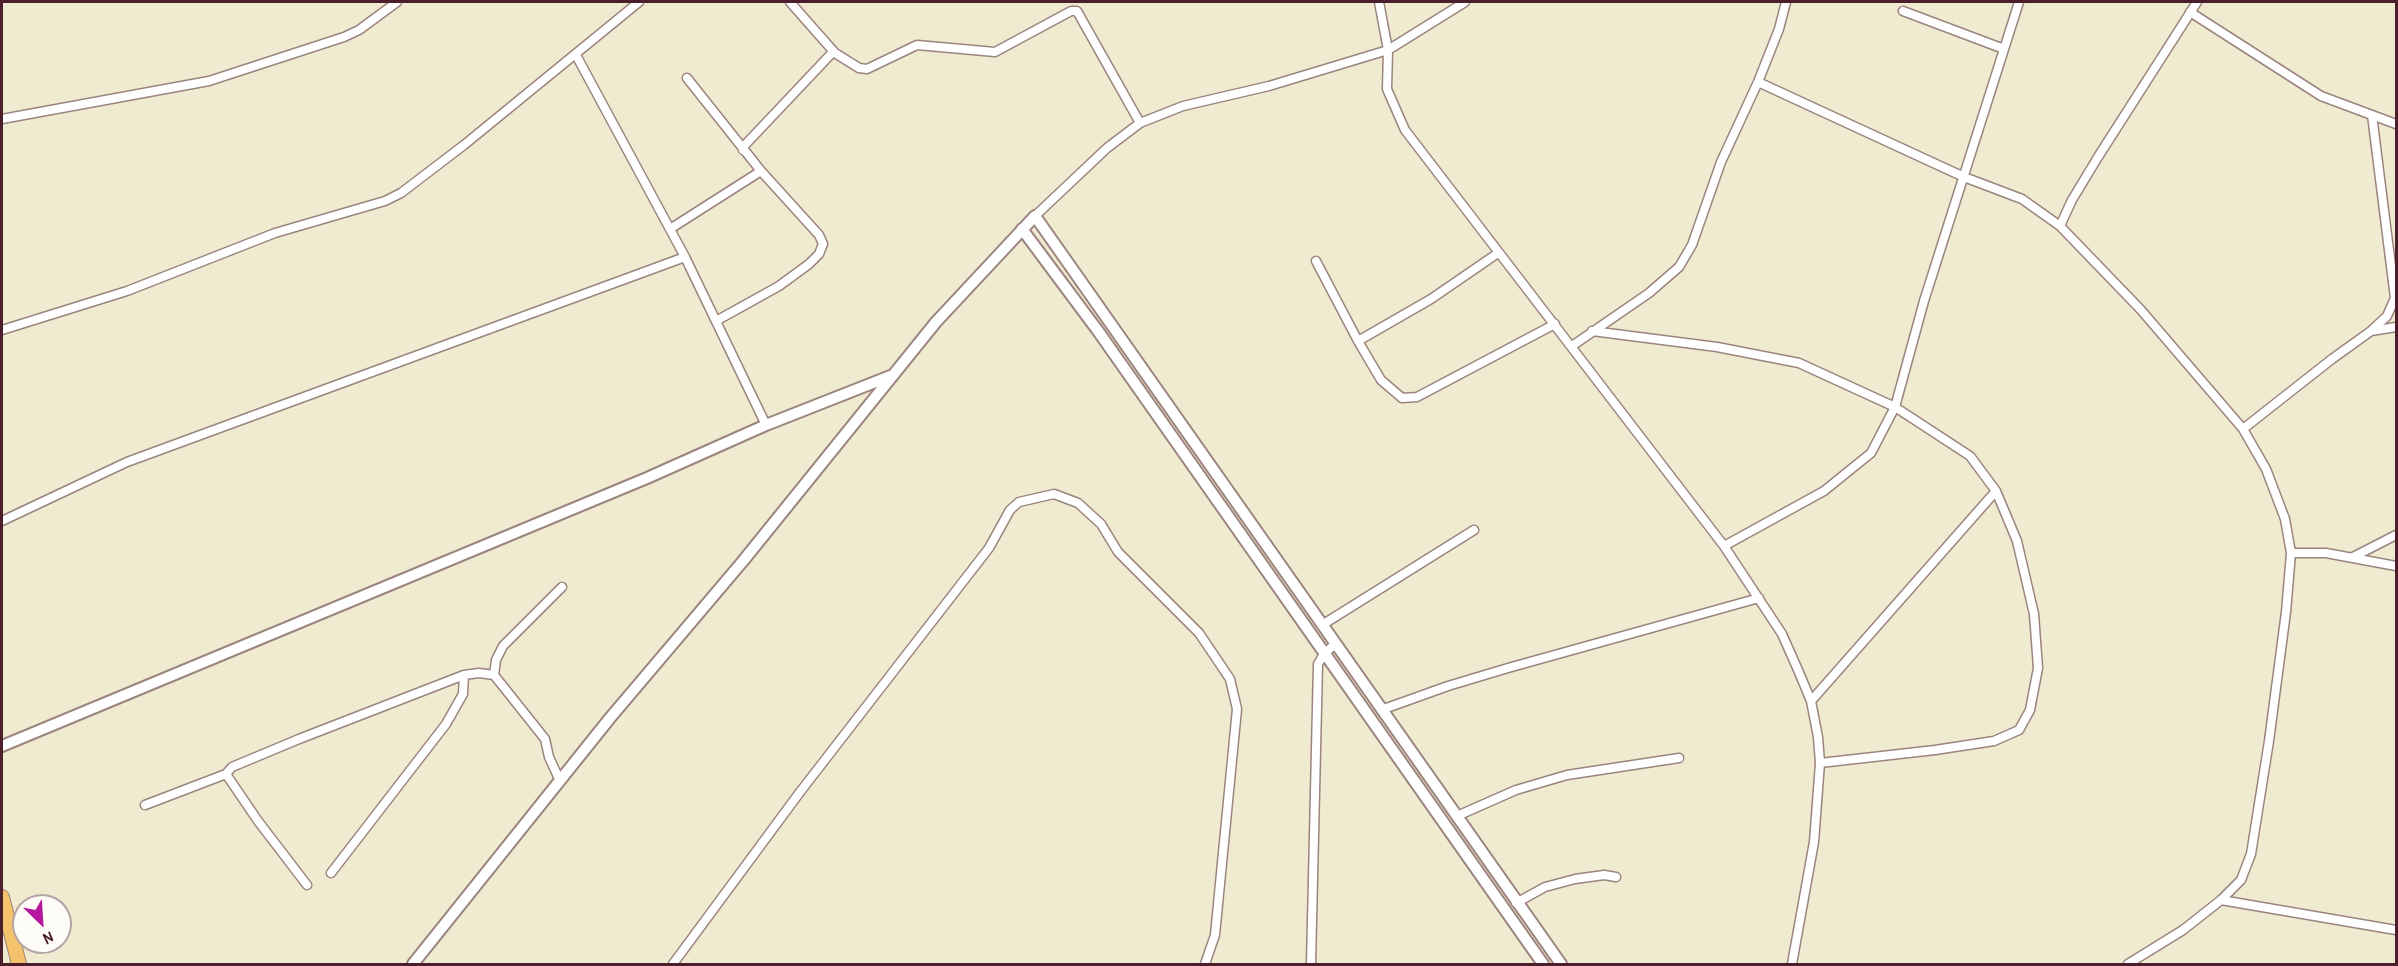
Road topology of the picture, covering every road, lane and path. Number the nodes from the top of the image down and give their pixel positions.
1 (397, 2) edge
2 (639, 2) edge
3 (790, 2) edge
4 (1379, 2) edge
5 (1465, 2) edge
6 (1786, 2) edge
7 (2019, 2) edge
8 (2197, 2) edge
9 (1903, 11) dead end
10 (2190, 12) junction
11 (2004, 49) junction
12 (1388, 50) junction
13 (835, 53) junction
14 (576, 55) junction
15 (687, 78) dead end
16 (1758, 82) junction
17 (2373, 115) junction
18 (2, 119) edge
19 (1140, 123) junction
20 (2397, 124) edge
21 (743, 150) junction
22 (760, 171) junction
23 (1964, 177) junction
24 (1035, 216) junction
25 (2060, 226) junction
26 (670, 229) junction
27 (1022, 229) junction
28 (1498, 254) junction
29 (685, 257) junction
30 (1316, 261) dead end
31 (716, 321) junction
32 (1555, 324) junction
33 (2397, 327) edge
34 (2, 330) edge
35 (1593, 331) junction
36 (2371, 331) junction
37 (1358, 341) junction
38 (1572, 346) junction
39 (894, 374) junction
40 (1895, 407) junction
41 (766, 425) junction
42 (2243, 429) junction
43 (1996, 491) junction
44 (2, 521) edge
45 (1474, 530) dead end
46 (2397, 536) edge
47 (1724, 546) junction
48 (2290, 553) junction
49 (2352, 557) junction
50 (2397, 566) edge
51 (562, 587) dead end
52 (1759, 598) junction
53 (1323, 625) junction
54 (1335, 644) junction
55 (1324, 654) junction
56 (464, 675) junction
57 (494, 675) junction
58 (1811, 701) junction
59 (1381, 710) junction
60 (2, 746) edge
61 (1679, 758) dead end
62 (1820, 763) junction
63 (226, 774) junction
64 (560, 781) junction
65 (145, 805) dead end
66 (1457, 816) junction
67 (331, 873) dead end
68 (1616, 877) dead end
69 (307, 885) dead end
70 (2, 897) edge
71 (2221, 900) junction
72 (1516, 903) junction
73 (2397, 930) edge
74 (19, 964) edge
75 (413, 964) edge
76 (673, 964) edge
77 (1205, 964) edge
78 (1311, 964) edge
79 (1543, 964) edge
80 (1561, 964) edge
81 (1792, 964) edge
82 (2128, 964) edge

1 - 18 street
2 - 14 street
3 - 13 street
4 - 12 street
5 - 12 street
6 - 16 street
7 - 11 street
8 - 10 street
9 - 11 street
10 - 17 street
10 - 25 street
11 - 23 street
12 - 19 street
12 - 28 street
13 - 19 street
13 - 21 street
14 - 26 street
14 - 34 street
15 - 21 street
16 - 23 street
16 - 35 street
17 - 20 street
17 - 36 street
19 - 24 street
21 - 22 street
22 - 26 street
22 - 31 street
23 - 25 street
23 - 40 street
24 - 27 street
24 - 53 street
25 - 42 street
26 - 29 street
27 - 39 street
27 - 55 street
28 - 32 street
28 - 37 street
29 - 31 street
29 - 44 street
30 - 37 street
31 - 41 street
32 - 37 street
32 - 38 street
33 - 36 street
35 - 38 street
35 - 40 street
36 - 42 street
38 - 47 street
39 - 41 street
39 - 64 street
40 - 43 street
40 - 47 street
41 - 60 street
42 - 48 street
43 - 58 street
43 - 62 street
45 - 53 street
46 - 49 street
47 - 52 street
48 - 49 street
48 - 71 street
49 - 50 street
51 - 57 street
52 - 58 street
52 - 59 street
53 - 54 street
54 - 55 street
54 - 59 street
55 - 78 street
55 - 79 street
56 - 57 street
56 - 63 street
56 - 67 street
57 - 64 street
58 - 62 street
59 - 66 street
61 - 66 street
62 - 81 street
63 - 65 street
63 - 69 street
64 - 75 street
66 - 72 street
68 - 72 street
70 - 74 main road
71 - 73 street
71 - 82 street
72 - 80 street
76 - 77 street

